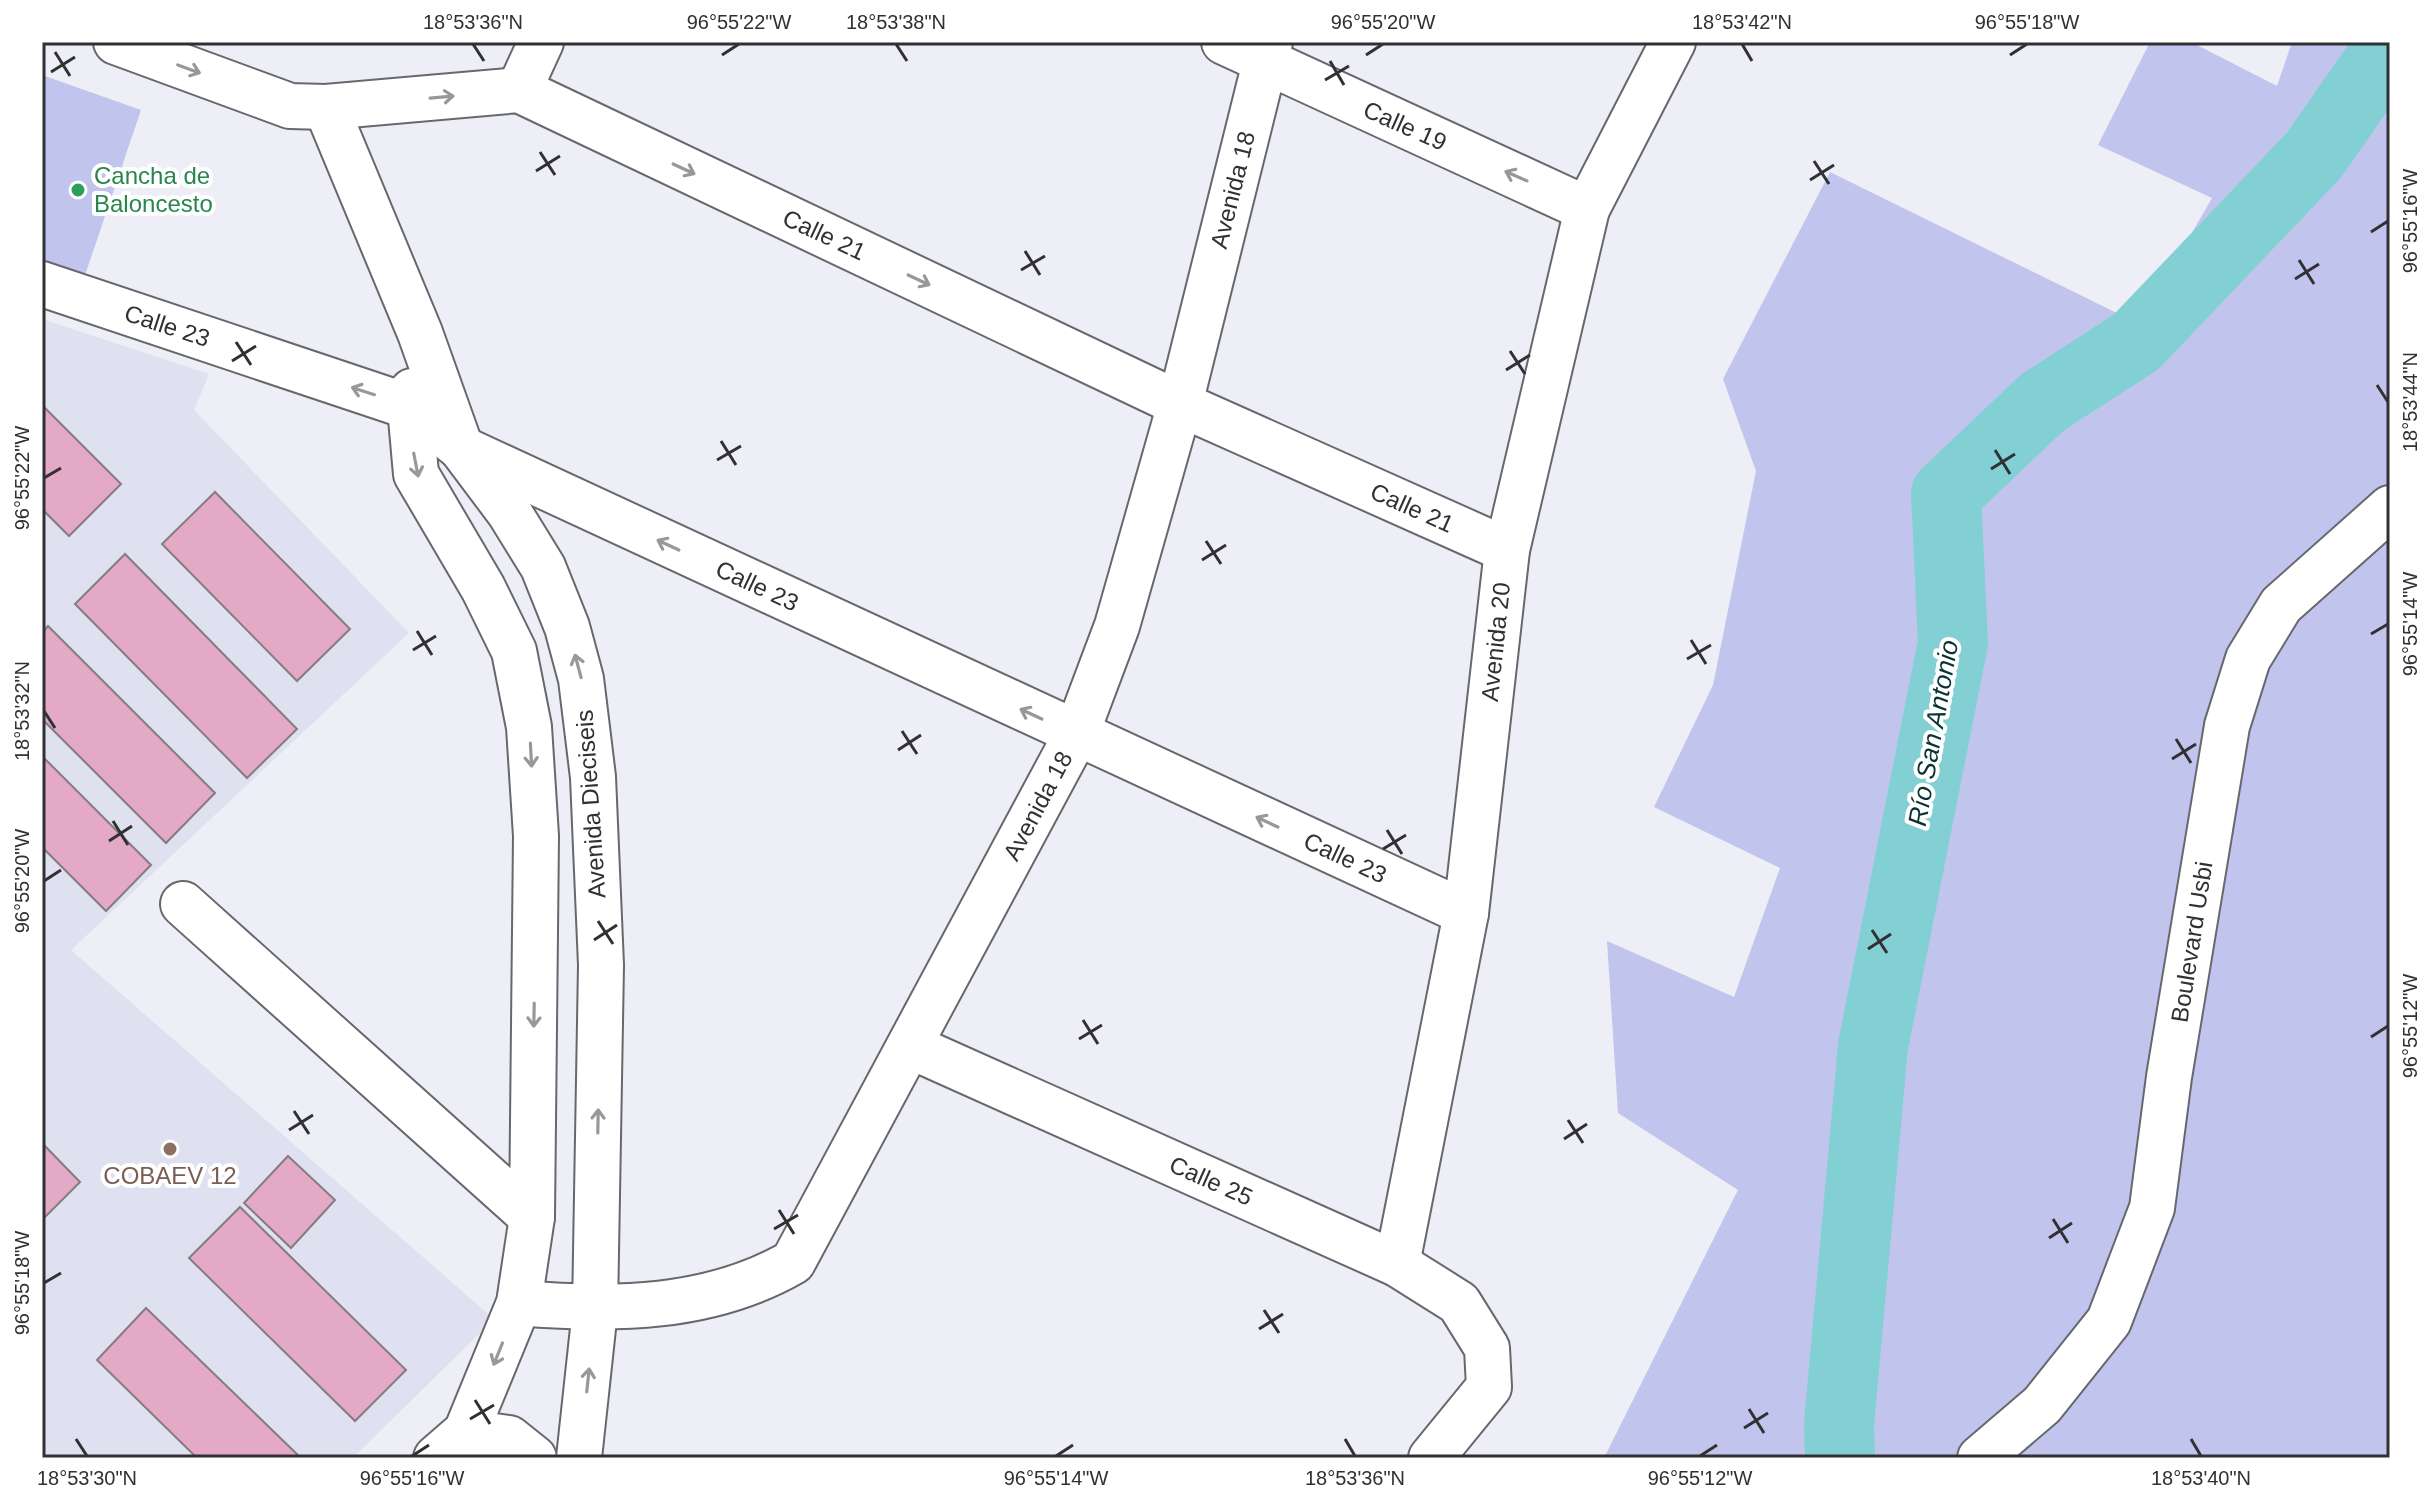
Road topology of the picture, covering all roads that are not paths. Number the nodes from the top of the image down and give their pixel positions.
1 (116, 42) edge
2 (541, 42) edge
3 (1224, 42) edge
4 (1673, 42) edge
5 (1267, 52) edge
6 (519, 90) junction
7 (326, 107) junction
8 (1587, 209) junction
9 (42, 284) edge
10 (420, 333) junction
11 (1180, 404) junction
12 (410, 407) junction
13 (461, 448) junction
14 (2390, 508) edge
15 (1507, 550) junction
16 (1076, 735) junction
17 (183, 904) dead end
18 (1466, 913) junction
19 (910, 1046) junction
20 (532, 1217) junction
21 (1397, 1264) junction
22 (519, 1303) junction
23 (595, 1310) junction
24 (451, 1445) edge
25 (534, 1458) edge
26 (579, 1458) edge
27 (1431, 1458) edge
28 (1980, 1458) edge

1 -> 7 street
2 - 6 street
3 - 5 street, Calle 19
4 - 8 street, Avenida 20
8 -> 5 street, Calle 19
5 - 11 street, Avenida 18
7 -> 6 street
6 -> 11 street, Calle 21
7 - 10 street, Avenida Dieciseis
8 - 15 street, Avenida 20
12 -> 9 street, Calle 23
10 - 12 street
10 - 13 street, Avenida Dieciseis
11 - 15 street, Calle 21
11 - 16 street, Avenida 18
12 - 13 street, Calle 23
12 -> 20 street
16 -> 13 street, Calle 23
23 -> 13 street, Avenida Dieciseis
14 - 28 street, Boulevard Usbi
15 - 18 street, Avenida 20
18 -> 16 street, Calle 23
16 - 19 street, Avenida 18
17 - 20 street
18 - 21 street, Avenida 20
19 - 21 street, Calle 25
19 - 23 street, Avenida 18
20 - 22 street
21 - 27 street, Calle 25
22 - 23 street, Avenida 18
22 -> 24 street
26 -> 23 street, Avenida Dieciseis
24 - 25 street

